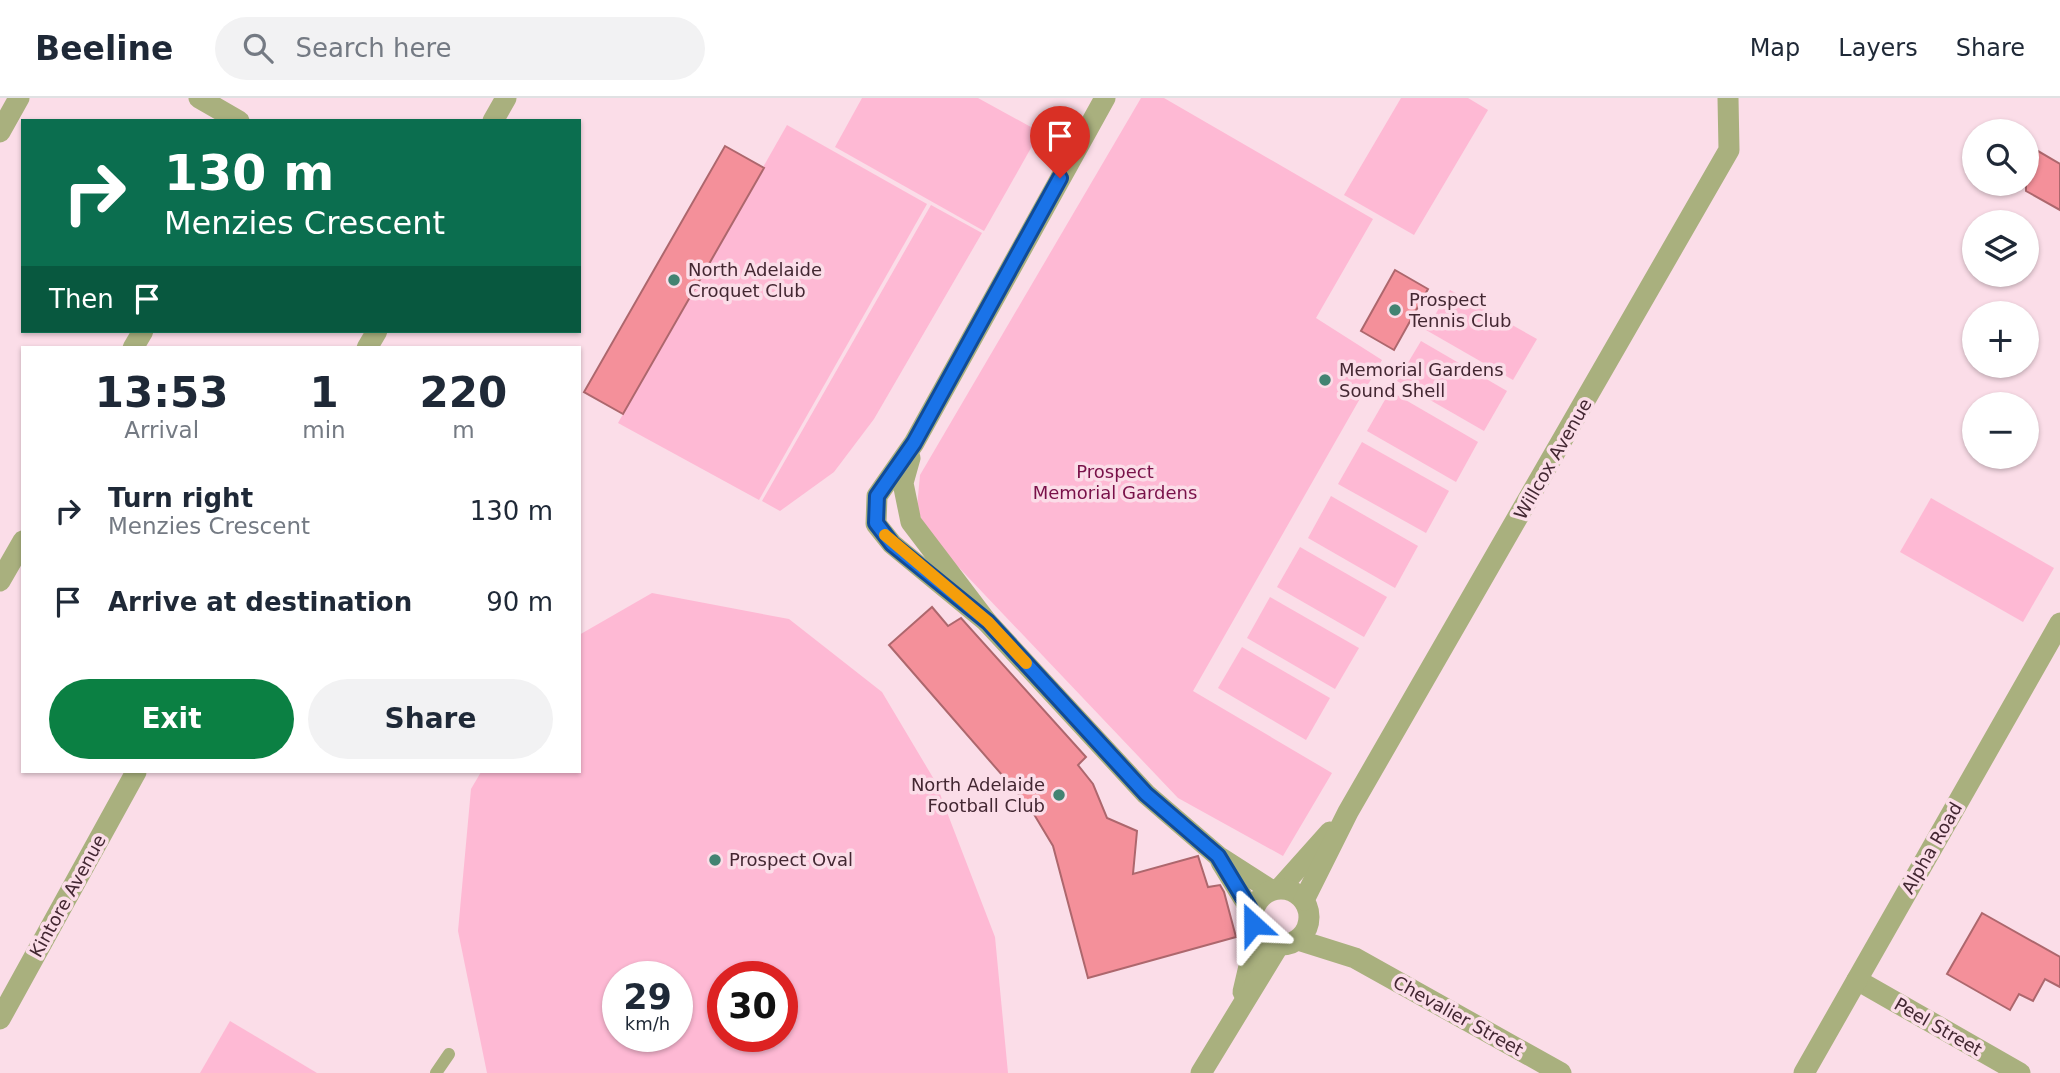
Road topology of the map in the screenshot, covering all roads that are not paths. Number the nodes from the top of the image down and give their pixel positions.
1 (19, 98) edge
2 (200, 98) edge
3 (506, 98) edge
4 (1105, 98) edge
5 (1728, 98) edge
6 (236, 119) edge
7 (494, 119) edge
8 (0, 132) edge
9 (914, 443) junction
10 (21, 544) edge
11 (0, 581) edge
12 (988, 622) junction
13 (2060, 623) edge
14 (135, 773) edge
15 (1348, 812) junction
16 (1218, 856) junction
17 (1275, 889) junction
18 (1307, 910) junction
19 (1255, 923) junction
20 (1288, 942) junction
21 (1355, 958) junction
22 (1857, 980) junction
23 (1240, 1006) junction
24 (0, 1019) edge
25 (449, 1054) dead end
26 (436, 1073) edge
27 (1201, 1073) edge
28 (1561, 1073) edge
29 (1804, 1073) edge
30 (2020, 1073) edge

1 - 8 street
2 - 6 street
3 - 7 street
4 - 9 street
5 - 15 street, Willcox Avenue
9 - 12 street
9 - 12 street
10 - 11 street
12 - 16 street
13 - 22 street, Alpha Road
14 - 24 street, Kintore Avenue
15 - 17 street, Willcox Avenue
15 - 18 street, Willcox Avenue
16 - 17 street
16 - 19 street
17 - 18 street
17 - 19 street
18 - 20 street
18 - 21 street, Chevalier Street
19 - 20 street
19 - 23 street
20 - 21 street, Chevalier Street
20 - 23 street
21 - 28 street, Chevalier Street
22 - 29 street, Alpha Road
22 - 30 street, Peel Street
23 - 27 street
25 - 26 lane

